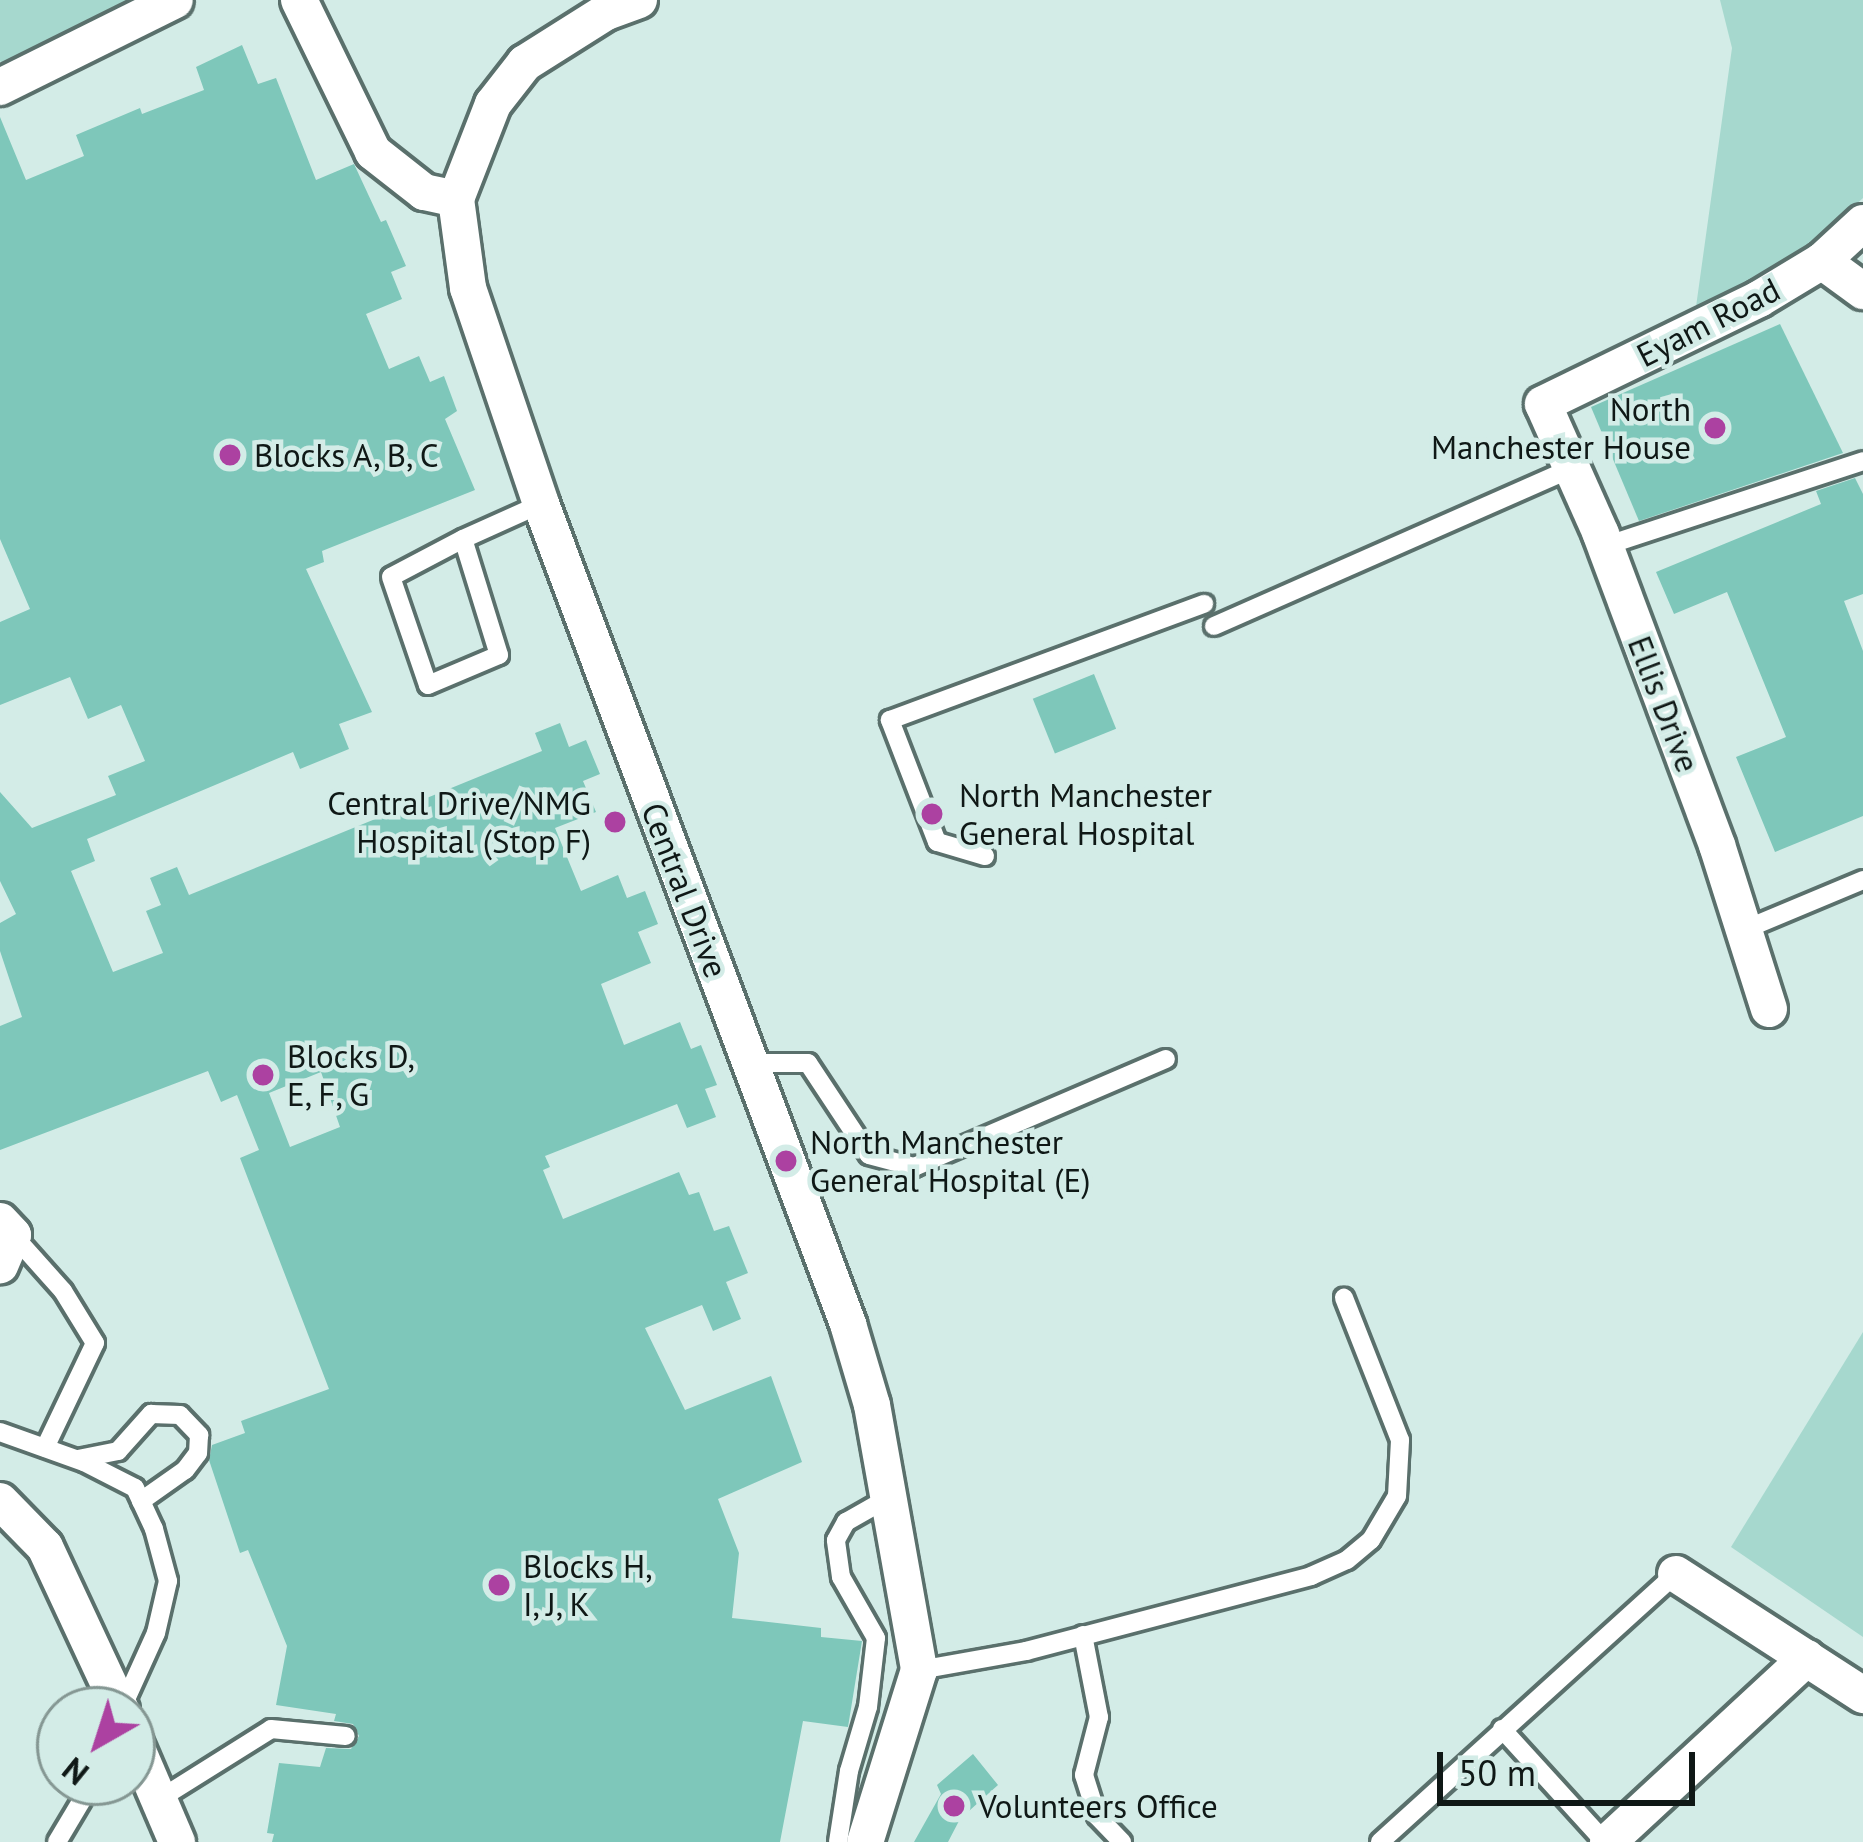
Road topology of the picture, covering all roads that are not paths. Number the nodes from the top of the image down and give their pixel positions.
1 (175, 0) edge
2 (299, 0) edge
3 (639, 0) edge
4 (0, 87) edge
5 (456, 200) junction
6 (1863, 223) edge
7 (1822, 261) junction
8 (1863, 291) edge
9 (1543, 404) joint
10 (1863, 461) edge
11 (1574, 469) junction
12 (541, 504) junction
13 (463, 539) junction
14 (1605, 546) junction
15 (1204, 604) dead end
16 (1214, 626) dead end
17 (985, 856) dead end
18 (1863, 880) edge
19 (1746, 928) junction
20 (1769, 1010) dead end
21 (1166, 1059) dead end
22 (751, 1063) junction
23 (4, 1241) edge
24 (1344, 1298) dead end
25 (0, 1432) edge
26 (45, 1448) junction
27 (77, 1459) junction
28 (888, 1498) junction
29 (0, 1501) edge
30 (141, 1501) junction
31 (1676, 1574) joint
32 (1083, 1635) junction
33 (1807, 1658) junction
34 (919, 1670) junction
35 (110, 1686) edge
36 (134, 1686) edge
37 (1863, 1695) edge
38 (1502, 1729) junction
39 (346, 1736) dead end
40 (156, 1795) edge
41 (158, 1800) junction
42 (78, 1806) edge
43 (57, 1842) edge
44 (177, 1842) edge
45 (838, 1842) edge
46 (865, 1842) edge
47 (1122, 1842) edge
48 (1380, 1842) edge
49 (1607, 1842) edge

1 - 4 street
2 - 5 street
3 - 5 street
5 - 12 street, Central Drive
6 - 7 street, Eyam Road
7 - 8 street
7 - 9 street, Eyam Road
9 - 11 street, Ellis Drive
10 - 14 lane
11 - 14 street, Ellis Drive
11 - 16 lane
12 - 13 lane
12 - 22 street, Central Drive
13 - 13 lane
14 - 19 street, Ellis Drive
15 - 17 lane
18 - 19 lane
19 - 20 street, Ellis Drive
21 - 22 lane
22 - 28 street, Central Drive
23 - 26 lane
24 - 32 lane
25 - 26 lane
26 - 27 lane
27 - 30 lane
27 - 30 lane
28 - 34 street, Central Drive
28 - 45 lane
29 - 35 street
30 - 36 lane
31 - 33 street
31 - 38 lane
32 - 34 lane
32 - 47 lane
33 - 37 street
33 - 49 street
34 - 46 street, Central Drive
38 - 48 lane
38 - 49 lane
39 - 41 lane
40 - 41 street
41 - 44 street
42 - 43 lane

